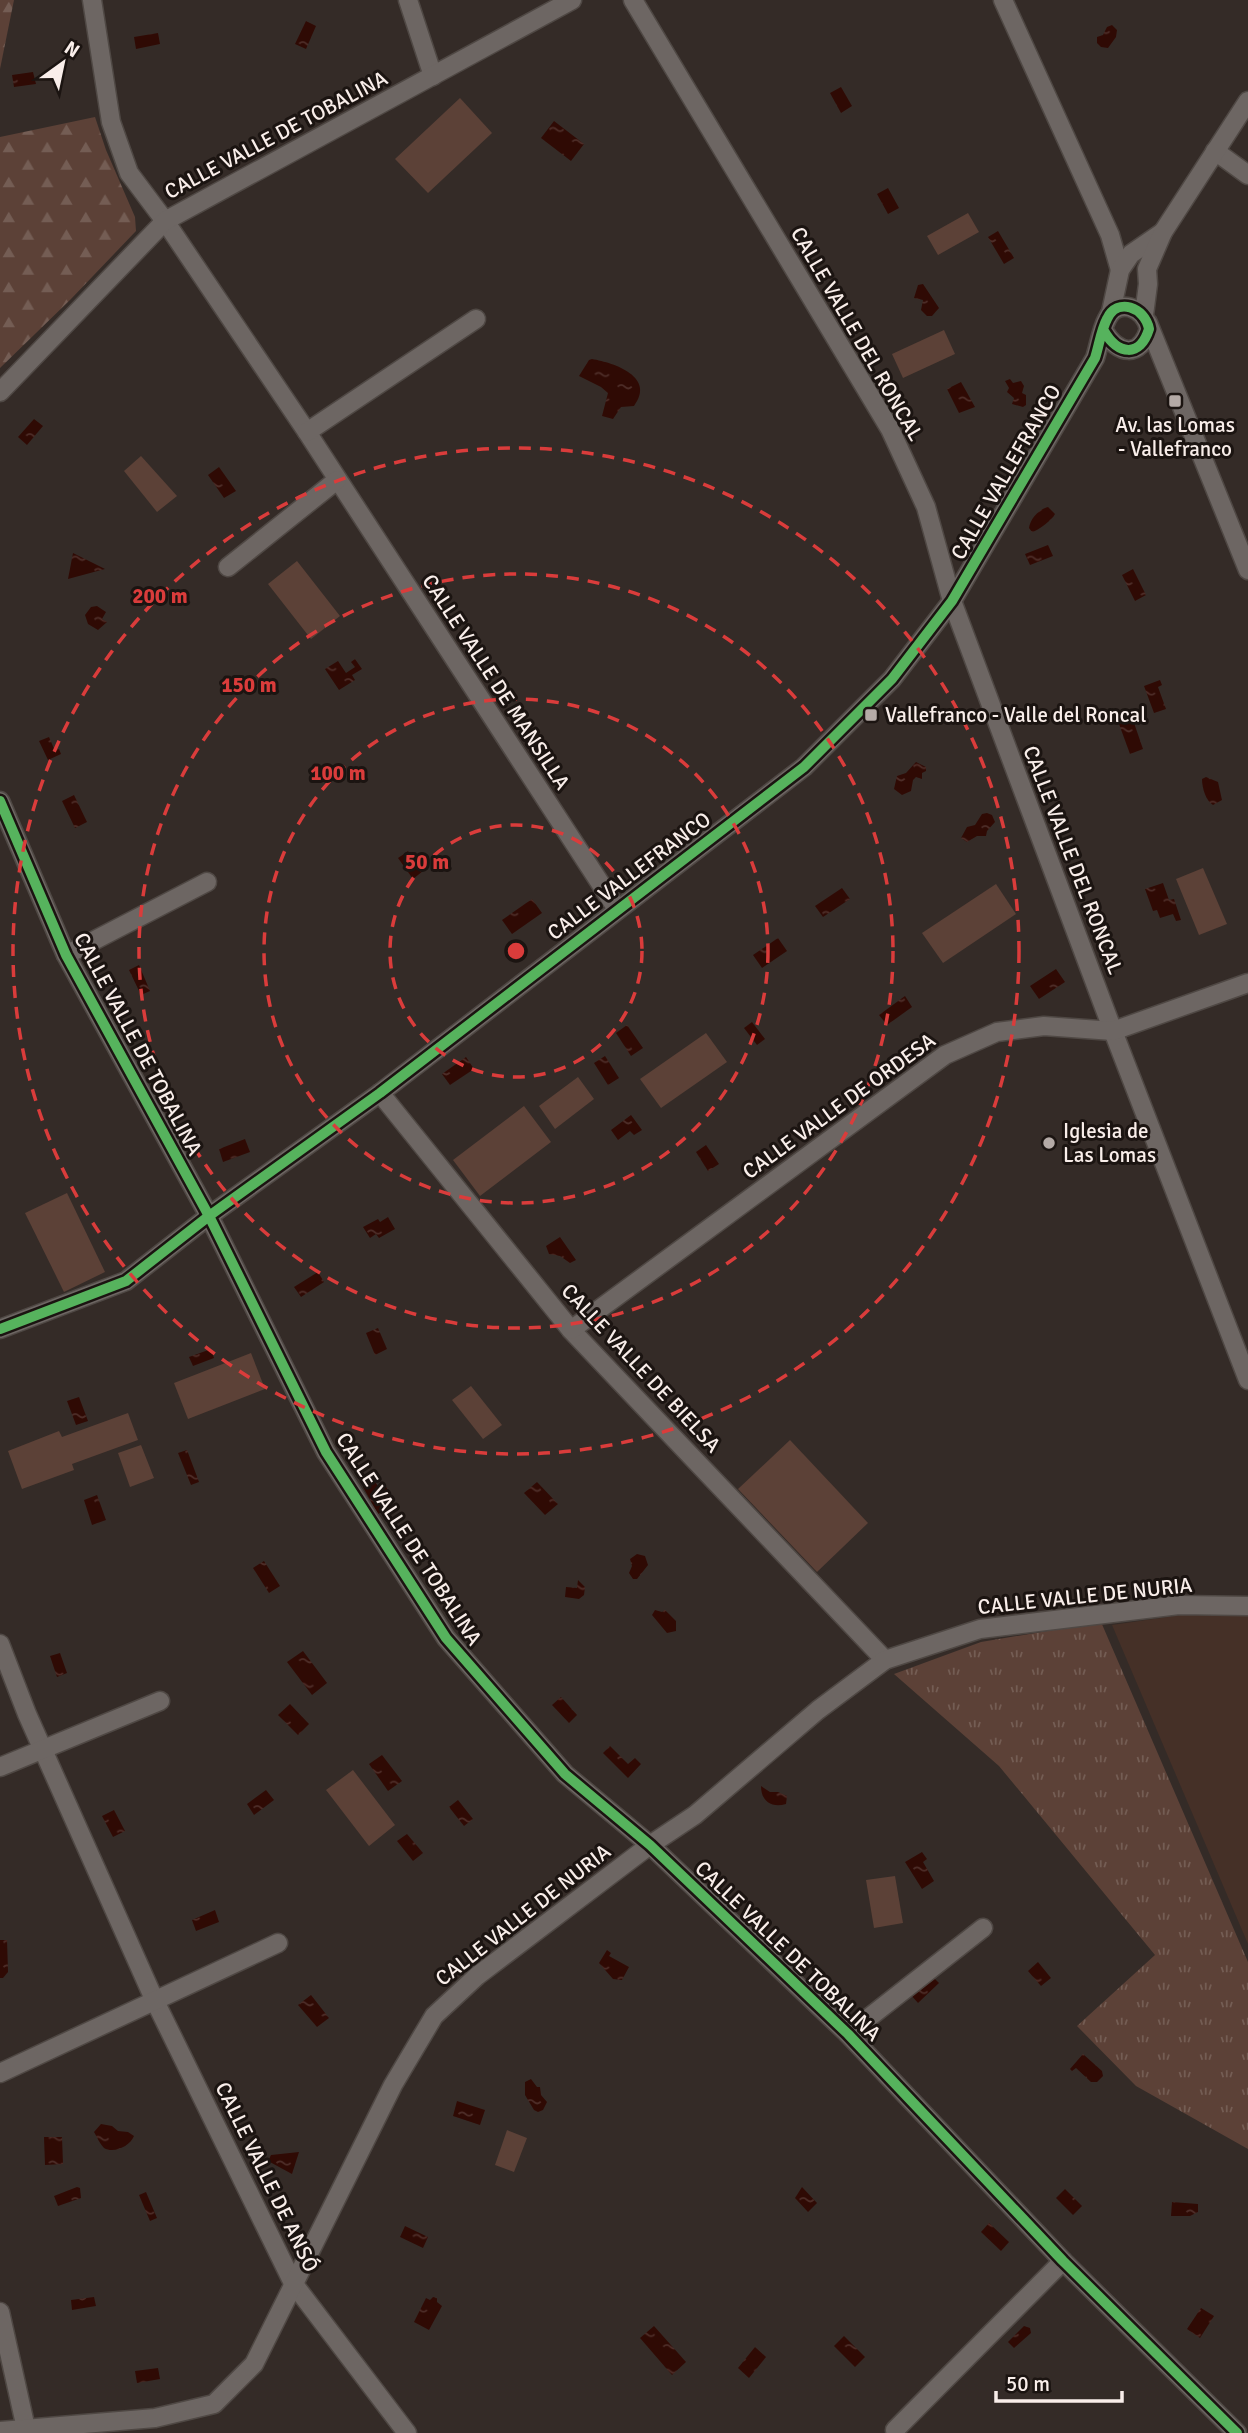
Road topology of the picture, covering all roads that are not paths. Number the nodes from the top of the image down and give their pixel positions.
1 (92, 0) edge
2 (408, 0) edge
3 (572, 0) edge
4 (633, 0) edge
5 (1003, 0) edge
6 (433, 76) junction
7 (1248, 101) edge
8 (1215, 151) junction
9 (1248, 175) edge
10 (165, 221) junction
11 (1163, 232) junction
12 (1110, 234) junction
13 (1131, 254) junction
14 (1147, 269) junction
15 (1120, 271) junction
16 (1111, 313) junction
17 (1146, 318) junction
18 (476, 319) dead end
19 (1104, 331) junction
20 (1133, 350) junction
21 (1168, 375) junction
22 (0, 392) edge
23 (307, 432) junction
24 (337, 480) junction
25 (228, 567) dead end
26 (1248, 570) edge
27 (952, 601) junction
28 (0, 801) edge
29 (207, 882) dead end
30 (617, 909) junction
31 (66, 955) junction
32 (1248, 983) edge
33 (1113, 1031) junction
34 (380, 1093) junction
35 (209, 1216) junction
36 (0, 1329) edge
37 (571, 1330) junction
38 (1248, 1380) edge
39 (1248, 1606) edge
40 (0, 1644) edge
41 (885, 1660) junction
42 (160, 1701) dead end
43 (43, 1750) junction
44 (0, 1767) edge
45 (650, 1845) junction
46 (983, 1928) dead end
47 (278, 1943) dead end
48 (154, 1999) junction
49 (848, 2034) junction
50 (0, 2073) edge
51 (1063, 2261) junction
52 (293, 2283) junction
53 (0, 2312) edge
54 (895, 2430) dead end
55 (0, 2431) edge
56 (27, 2431) edge
57 (407, 2433) edge
58 (1237, 2433) edge

1 - 10 street, CALLE VALLE DE MANSILLA
2 - 6 street
3 - 6 street, CALLE VALLE DE TOBALINA
4 - 27 street, CALLE VALLE DEL RONCAL
5 - 12 street
6 - 10 street, CALLE VALLE DE TOBALINA
7 - 8 street
8 - 9 street
8 - 11 street
10 - 22 street, CALLE VALLE DE TOBALINA
10 - 23 street, CALLE VALLE DE MANSILLA
11 - 13 street
11 - 14 street
12 - 13 street
12 - 15 street
13 - 14 street
13 - 15 street
14 - 17 street
15 - 16 street
16 - 17 street
16 - 19 street
17 - 20 street
17 - 21 street
18 - 23 street
19 - 20 street
19 - 27 street, CALLE VALLEFRANCO
20 - 21 street
21 - 26 street
23 - 24 street, CALLE VALLE DE MANSILLA
24 - 25 street
24 - 30 street, CALLE VALLE DE MANSILLA
27 - 30 street, CALLE VALLEFRANCO
27 - 33 street, CALLE VALLE DEL RONCAL
28 - 31 street, CALLE VALLE DE TOBALINA
29 - 31 street, CALLE VALLE DE TOBALINA
30 - 34 street, CALLE VALLEFRANCO
31 - 35 street, CALLE VALLE DE TOBALINA
32 - 33 street, CALLE VALLE DE ORDESA
33 - 37 street, CALLE VALLE DE ORDESA
33 - 38 street, CALLE VALLE DEL RONCAL
34 - 35 street, CALLE VALLEFRANCO
34 - 37 street, CALLE VALLE DE BIELSA
35 - 36 street, CALLE VALLEFRANCO
35 - 45 street, CALLE VALLE DE TOBALINA
37 - 41 street, CALLE VALLE DE BIELSA
39 - 41 street, CALLE VALLE DE NURIA
40 - 43 street, CALLE VALLE DE ANSÓ
41 - 45 street, CALLE VALLE DE NURIA
42 - 43 street
43 - 44 street
43 - 48 street, CALLE VALLE DE ANSÓ
45 - 49 street, CALLE VALLE DE TOBALINA
45 - 52 street, CALLE VALLE DE NURIA
46 - 49 street, CALLE VALLE DE TOBALINA
47 - 48 street
48 - 50 street
48 - 52 street, CALLE VALLE DE ANSÓ
49 - 51 street, CALLE VALLE DE TOBALINA
51 - 54 street
51 - 58 street, CALLE VALLE DE TOBALINA
52 - 56 street, CALLE VALLE DE NURIA
52 - 57 street, CALLE VALLE DE ANSÓ
53 - 56 street
55 - 56 street, CALLE VALLE DE NURIA

